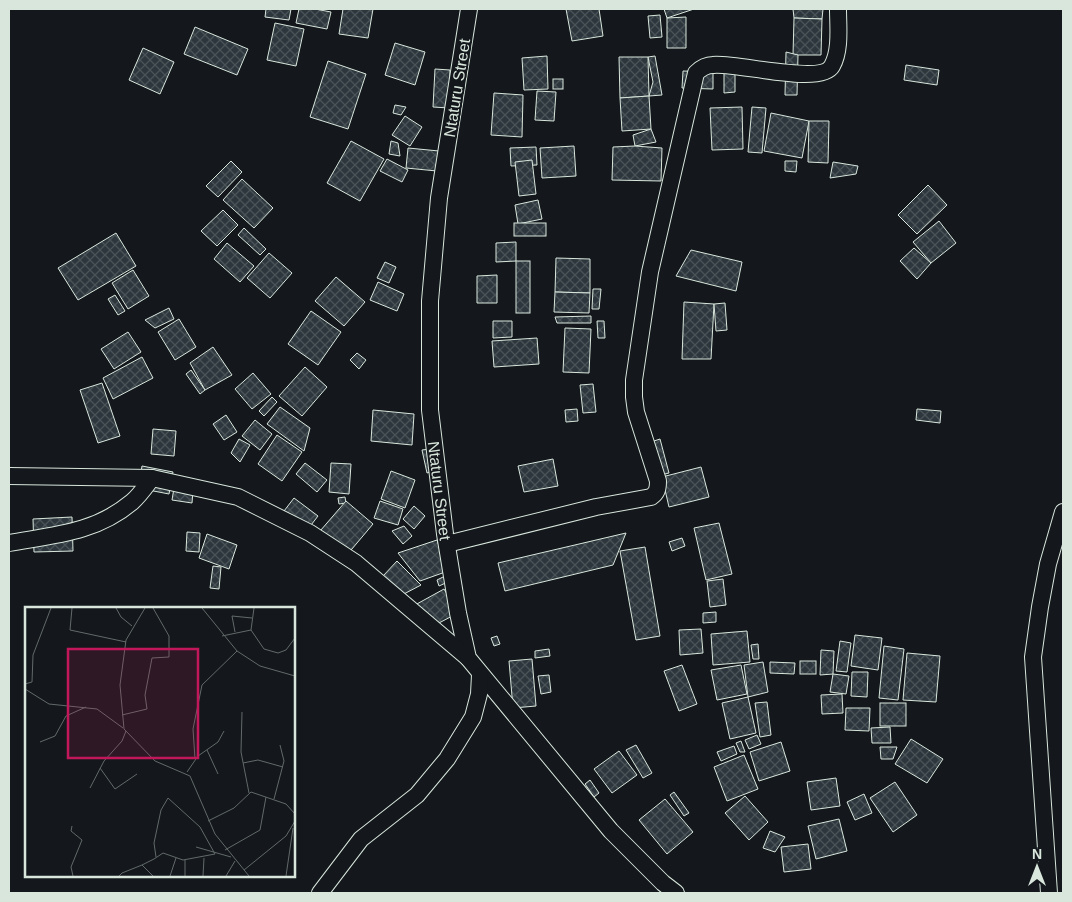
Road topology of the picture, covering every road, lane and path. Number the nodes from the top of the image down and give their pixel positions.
1 (469, 9) edge
2 (838, 9) edge
3 (9, 476) edge
4 (152, 478) junction
5 (1063, 512) edge
6 (9, 543) edge
7 (447, 544) junction
8 (468, 658) junction
9 (480, 675) junction
10 (320, 893) edge
11 (676, 893) edge
12 (1049, 893) edge

1 - 7 street, Ntaturu Street
2 - 7 street
3 - 4 street
4 - 6 street
4 - 8 street
5 - 12 street
7 - 8 street, Ntaturu Street
8 - 9 street, Ntaturu Street
9 - 10 street
9 - 11 street, Ntaturu Street

